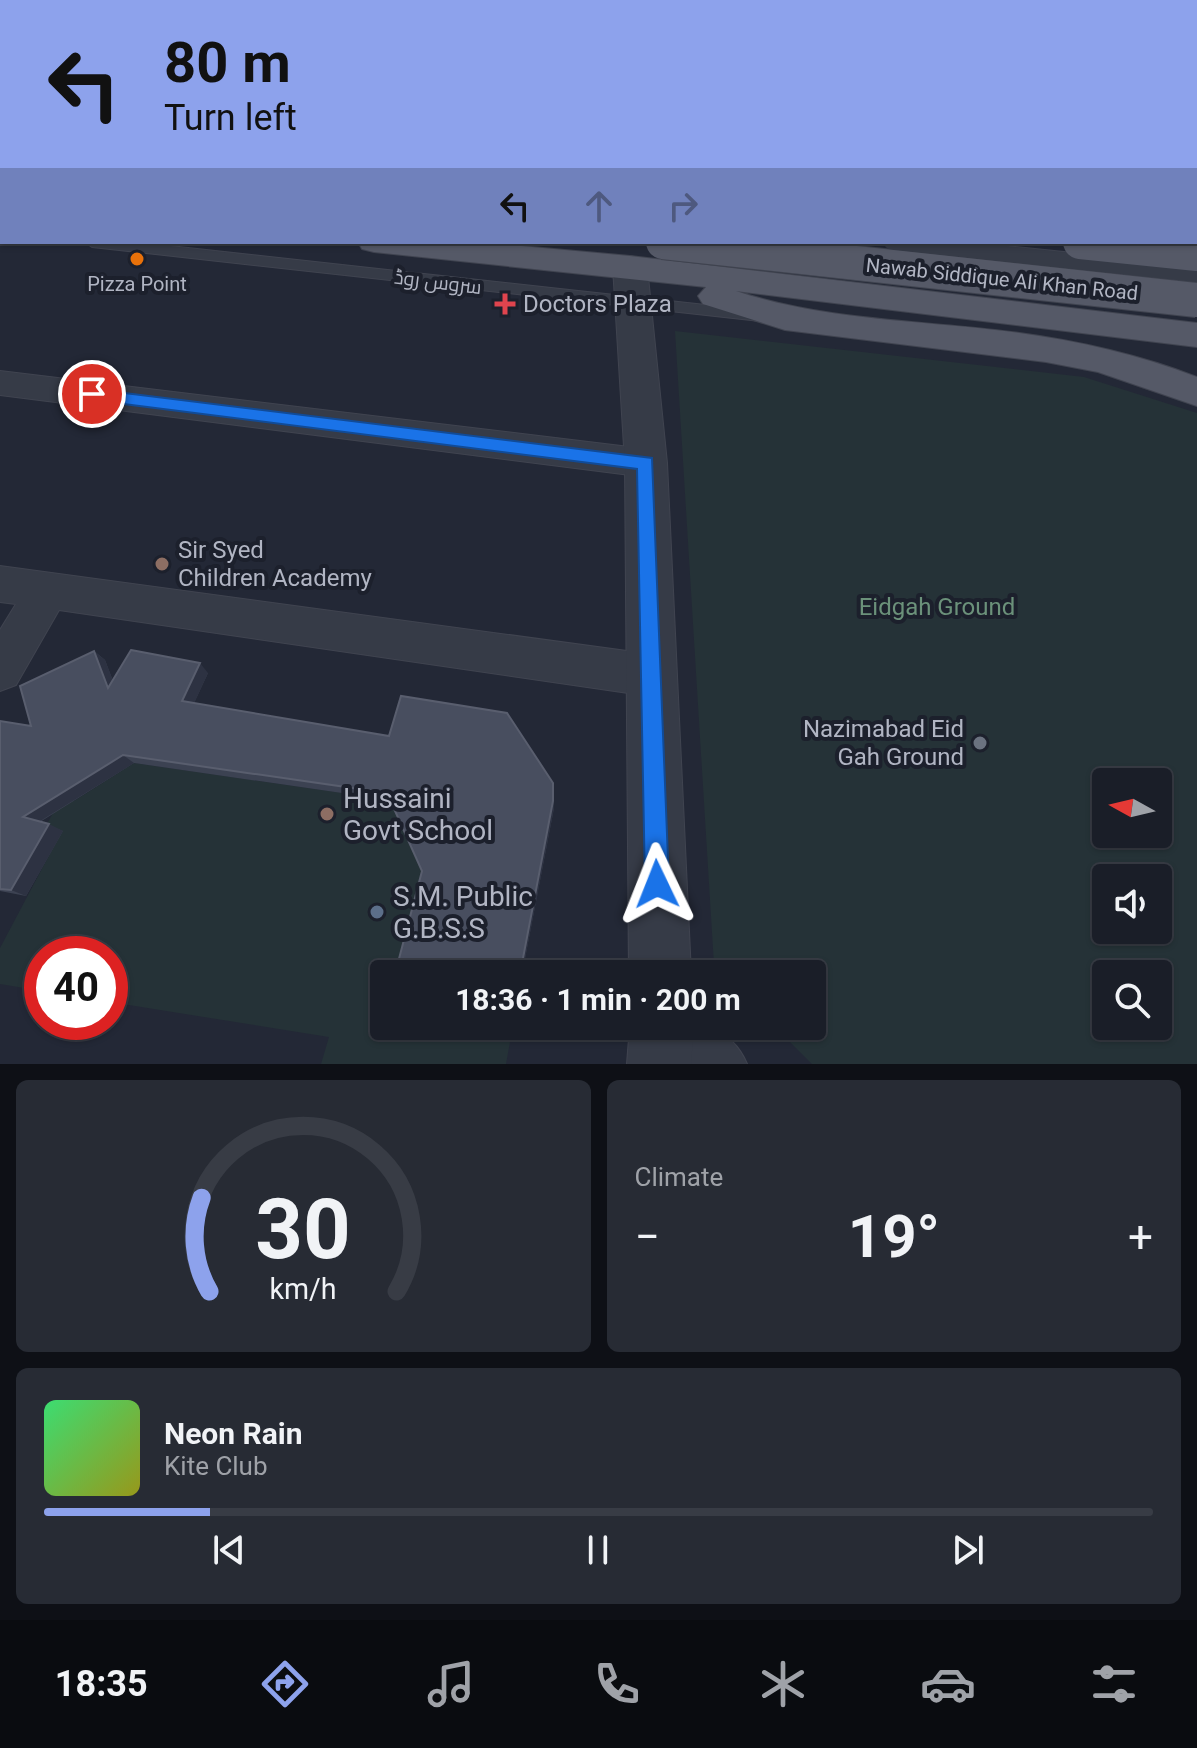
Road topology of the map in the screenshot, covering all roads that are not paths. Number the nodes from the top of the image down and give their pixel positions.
1 (130, 244) edge
2 (392, 244) edge
3 (911, 244) edge
4 (1081, 244) edge
5 (1100, 244) edge
6 (1197, 254) edge
7 (642, 271) edge
8 (1197, 274) edge
9 (1197, 300) edge
10 (1098, 322) junction
11 (1197, 335) edge
12 (0, 383) edge
13 (1197, 392) edge
14 (646, 463) junction
15 (0, 584) edge
16 (48, 590) junction
17 (0, 670) edge
18 (649, 675) junction
19 (659, 960) edge
20 (683, 1040) edge
21 (718, 1064) edge

1 - 7 lane, سروس روڈ
2 - 7 main road
3 - 8 lane, bridge
4 - 10 main road
5 - 6 main road, Nawab Siddique Ali Khan Road, bridge
7 - 9 main road, Nawab Siddique Ali Khan Road, bridge
7 - 10 main road
7 - 13 main road
7 - 14 street
10 - 11 main road
12 - 14 street
14 - 18 street
15 - 16 street
16 - 17 street
16 - 18 street
18 - 19 street
20 - 21 street

